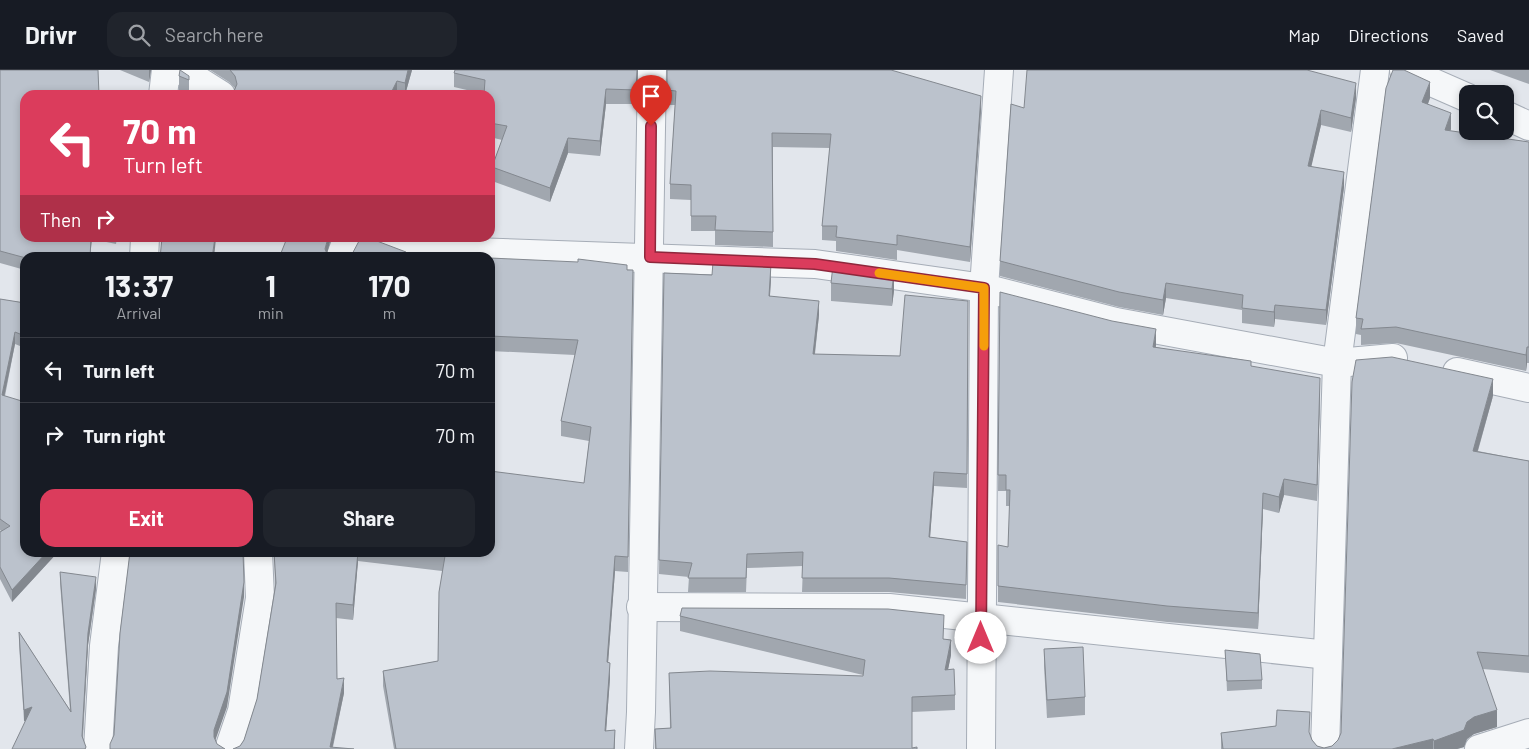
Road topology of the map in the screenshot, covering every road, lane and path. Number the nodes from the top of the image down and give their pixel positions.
1 (166, 70) edge
2 (181, 70) edge
3 (652, 70) edge
4 (999, 70) edge
5 (1375, 70) edge
6 (1404, 70) edge
7 (164, 90) edge
8 (213, 90) edge
9 (1459, 94) edge
10 (1514, 119) edge
11 (1529, 126) edge
12 (406, 244) edge
13 (650, 257) junction
14 (984, 288) junction
15 (1337, 363) junction
16 (1529, 388) edge
17 (115, 557) edge
18 (258, 557) edge
19 (641, 606) junction
20 (981, 619) junction
21 (1328, 655) junction
22 (1529, 733) edge
23 (98, 749) edge
24 (230, 749) edge
25 (639, 749) edge
26 (981, 749) edge
27 (1325, 749) edge
28 (1478, 749) edge

1 - 7 street
2 - 8 street
3 - 13 street
4 - 14 street
5 - 15 street
6 - 9 street
10 - 11 street
12 - 13 street
13 - 14 street
13 - 19 street
14 - 15 street
14 - 20 street
15 - 16 street
15 - 21 street
17 - 23 street
18 - 24 street
19 - 20 street
19 - 25 street
20 - 21 street
20 - 26 street
21 - 27 street
22 - 28 street

